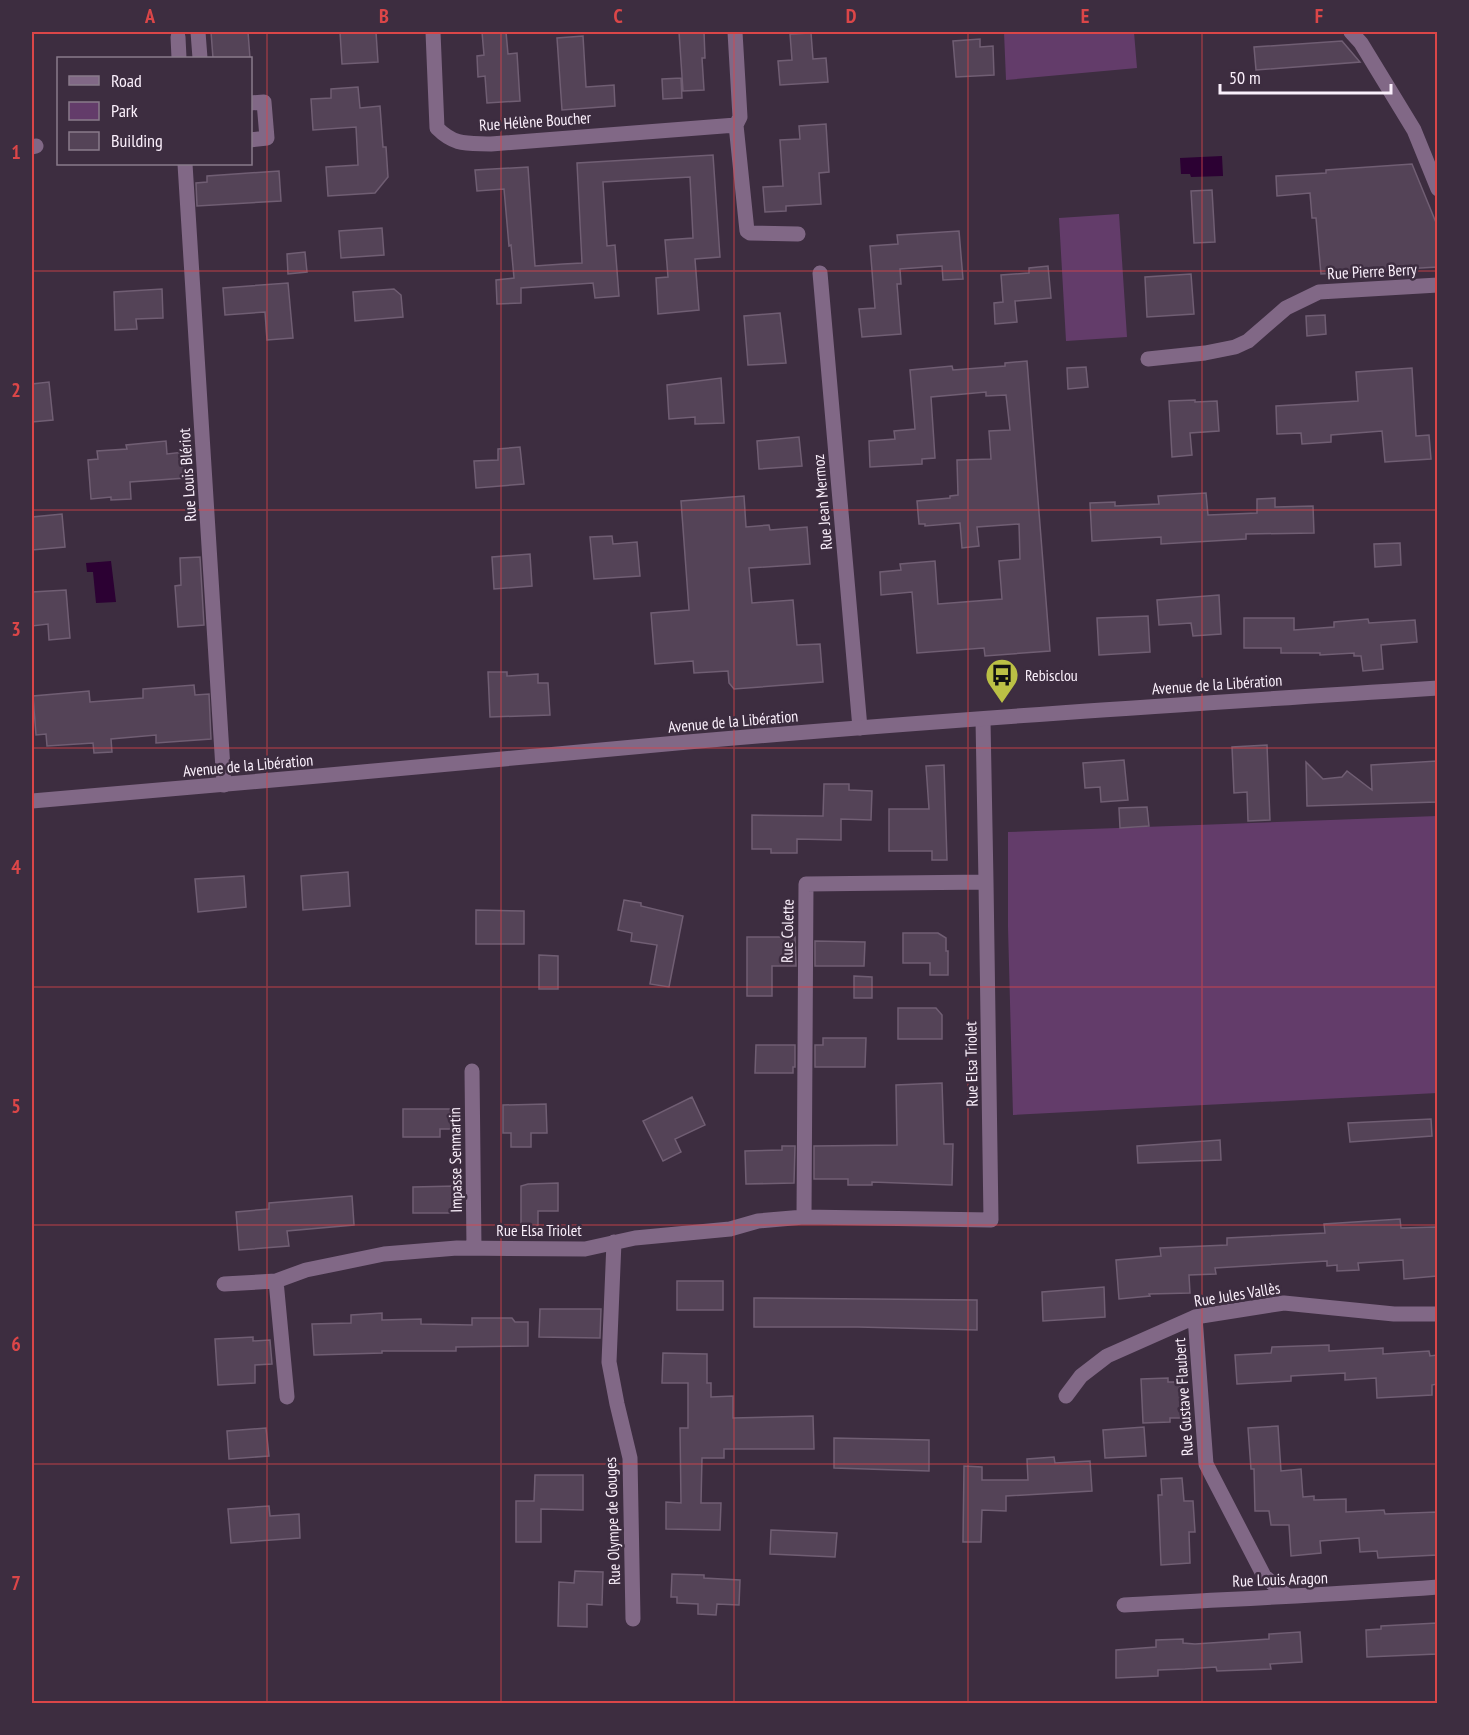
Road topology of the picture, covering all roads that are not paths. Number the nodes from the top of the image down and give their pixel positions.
1 (198, 32) edge
2 (433, 32) edge
3 (735, 32) edge
4 (1351, 32) edge
5 (178, 37) dead end
6 (179, 57) edge
7 (200, 57) edge
8 (252, 103) edge
9 (736, 124) junction
10 (252, 140) edge
11 (185, 165) edge
12 (1437, 189) edge
13 (798, 234) dead end
14 (820, 273) dead end
15 (1437, 285) edge
16 (1148, 358) dead end
17 (1437, 688) edge
18 (983, 720) junction
19 (860, 728) junction
20 (224, 785) junction
21 (32, 801) edge
22 (986, 882) junction
23 (472, 1071) dead end
24 (804, 1217) junction
25 (614, 1242) junction
26 (474, 1248) junction
27 (276, 1281) junction
28 (224, 1284) dead end
29 (1437, 1314) edge
30 (1195, 1317) junction
31 (1066, 1396) dead end
32 (287, 1397) dead end
33 (1437, 1587) edge
34 (1286, 1595) junction
35 (1124, 1605) dead end
36 (633, 1620) dead end

1 - 7 street
2 - 9 street, Rue Hélène Boucher
3 - 9 street
4 - 12 street
5 - 6 street
8 - 10 street
9 - 13 street
11 - 20 street, Rue Louis Blériot
14 - 19 street, Rue Jean Mermoz
15 - 16 street, Rue Pierre Berry
17 - 18 street, Avenue de la Libération
18 - 19 street, Avenue de la Libération
18 - 22 street, Rue Elsa Triolet
19 - 20 street, Avenue de la Libération
20 - 21 street, Avenue de la Libération
22 - 24 street, Rue Colette
22 - 24 street, Rue Elsa Triolet
23 - 26 street, Impasse Senmartin
24 - 25 street, Rue Elsa Triolet
25 - 26 street, Rue Elsa Triolet
25 - 36 street, Rue Olympe de Gouges
26 - 27 street, Rue Elsa Triolet
27 - 28 street, Rue Elsa Triolet
27 - 32 street
29 - 30 street, Rue Jules Vallès
30 - 31 street, Rue Jules Vallès
30 - 34 street, Rue Gustave Flaubert
33 - 34 street, Rue Louis Aragon
34 - 35 street, Rue Louis Aragon

